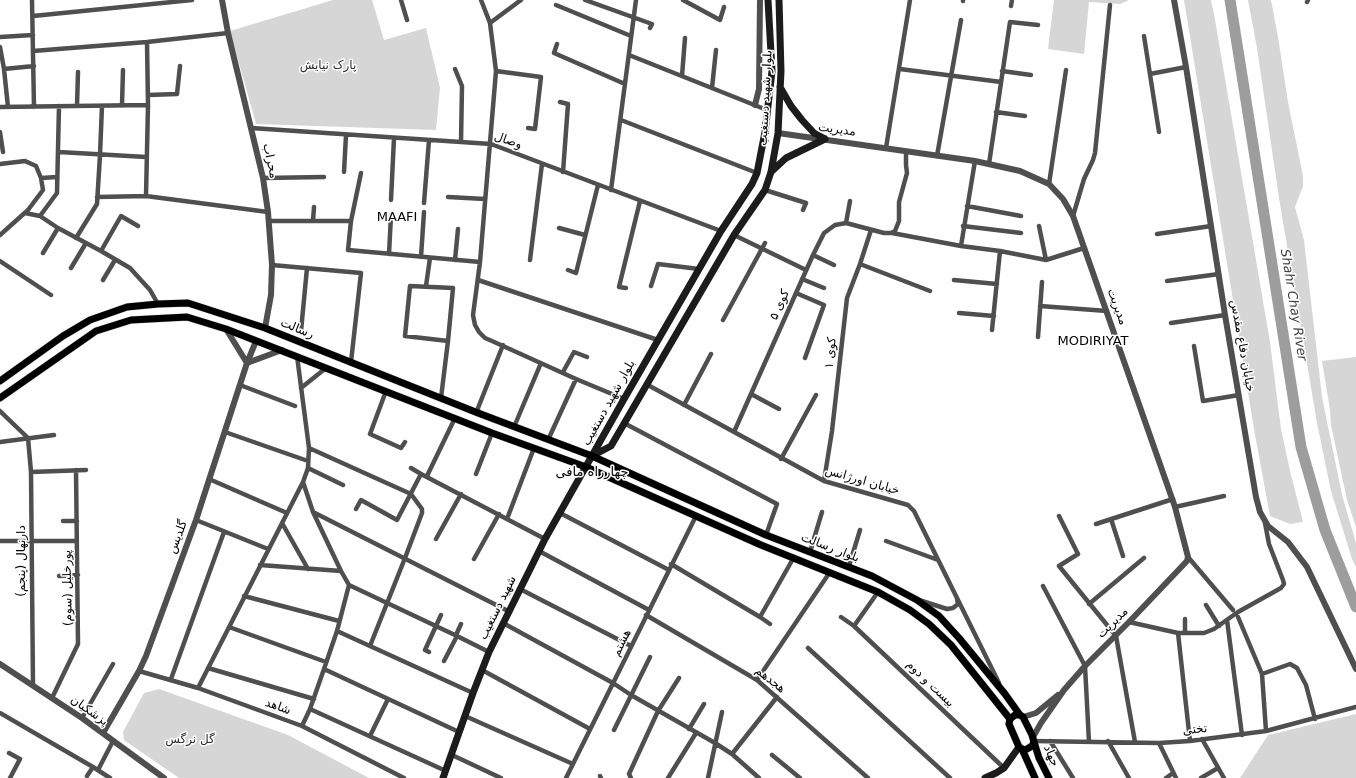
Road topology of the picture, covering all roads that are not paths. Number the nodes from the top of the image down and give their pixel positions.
1 (32, 0) edge
2 (192, 0) edge
3 (222, 0) edge
4 (401, 0) edge
5 (481, 0) edge
6 (521, 0) edge
7 (585, 0) edge
8 (636, 0) edge
9 (683, 0) edge
10 (760, 0) edge
11 (768, 0) edge
12 (778, 0) edge
13 (910, 0) edge
14 (1012, 0) edge
15 (1174, 0) edge
16 (556, 5) dead end
17 (1110, 5) dead end
18 (1011, 6) dead end
19 (724, 7) dead end
20 (32, 16) junction
21 (633, 18) junction
22 (407, 20) dead end
23 (961, 20) dead end
24 (490, 23) junction
25 (1038, 26) dead end
26 (650, 28) dead end
27 (228, 33) junction
28 (33, 34) junction
29 (631, 36) junction
30 (1144, 36) dead end
31 (0, 37) edge
32 (685, 38) dead end
33 (147, 42) junction
34 (557, 44) dead end
35 (0, 47) edge
36 (716, 50) dead end
37 (33, 51) junction
38 (629, 55) junction
39 (34, 66) junction
40 (180, 66) dead end
41 (1186, 67) junction
42 (4, 69) junction
43 (455, 69) dead end
44 (900, 69) junction
45 (123, 70) dead end
46 (1066, 70) dead end
47 (496, 71) junction
48 (1002, 71) junction
49 (78, 72) dead end
50 (1150, 74) junction
51 (1031, 75) dead end
52 (682, 76) junction
53 (951, 76) junction
54 (1001, 82) junction
55 (625, 84) junction
56 (780, 87) junction
57 (712, 88) junction
58 (148, 95) junction
59 (560, 102) dead end
60 (122, 105) junction
61 (148, 105) junction
62 (755, 105) junction
63 (59, 106) junction
64 (76, 106) junction
65 (102, 106) junction
66 (0, 107) edge
67 (8, 107) junction
68 (34, 107) junction
69 (767, 110) junction
70 (996, 112) junction
71 (1025, 116) dead end
72 (621, 120) junction
73 (251, 128) junction
74 (528, 128) dead end
75 (0, 132) edge
76 (765, 132) junction
77 (1158, 132) dead end
78 (778, 133) junction
79 (346, 135) junction
80 (394, 138) junction
81 (825, 139) junction
82 (429, 140) junction
83 (461, 142) junction
84 (491, 144) junction
85 (886, 148) junction
86 (906, 151) junction
87 (2, 152) dead end
88 (59, 152) junction
89 (100, 154) junction
90 (937, 156) junction
91 (146, 157) junction
92 (975, 161) junction
93 (0, 164) edge
94 (542, 164) junction
95 (989, 164) junction
96 (344, 172) dead end
97 (563, 172) junction
98 (771, 172) junction
99 (361, 173) dead end
100 (757, 173) junction
101 (57, 177) junction
102 (324, 177) dead end
103 (40, 178) junction
104 (263, 178) junction
105 (1048, 184) junction
106 (598, 185) junction
107 (611, 190) junction
108 (765, 190) junction
109 (146, 196) junction
110 (97, 197) junction
111 (448, 198) dead end
112 (485, 199) junction
113 (391, 200) dead end
114 (640, 201) junction
115 (850, 201) dead end
116 (424, 203) dead end
117 (967, 206) junction
118 (314, 207) dead end
119 (803, 210) dead end
120 (268, 212) junction
121 (424, 212) dead end
122 (25, 213) junction
123 (391, 214) dead end
124 (40, 216) junction
125 (1021, 216) dead end
126 (1073, 216) junction
127 (269, 221) junction
128 (312, 221) junction
129 (351, 221) junction
130 (846, 223) junction
131 (138, 226) dead end
132 (963, 226) junction
133 (1039, 226) dead end
134 (1211, 226) junction
135 (58, 228) junction
136 (559, 228) dead end
137 (458, 229) dead end
138 (871, 230) junction
139 (722, 231) junction
140 (891, 233) junction
141 (1021, 233) dead end
142 (1157, 234) dead end
143 (0, 235) edge
144 (585, 235) junction
145 (734, 235) junction
146 (76, 238) junction
147 (765, 243) dead end
148 (86, 244) junction
149 (961, 246) junction
150 (1084, 248) junction
151 (762, 249) junction
152 (101, 251) junction
153 (1000, 251) junction
154 (44, 253) dead end
155 (389, 254) junction
156 (813, 255) junction
157 (421, 257) junction
158 (430, 258) junction
159 (115, 260) junction
160 (455, 260) junction
161 (530, 260) dead end
162 (1046, 260) junction
163 (0, 261) edge
164 (480, 262) junction
165 (860, 264) junction
166 (272, 265) junction
167 (834, 266) dead end
168 (71, 268) dead end
169 (307, 268) junction
170 (699, 269) junction
171 (568, 270) dead end
172 (806, 270) junction
173 (1219, 274) junction
174 (802, 279) junction
175 (103, 280) dead end
176 (478, 280) junction
177 (954, 280) dead end
178 (1167, 281) dead end
179 (1042, 282) dead end
180 (997, 284) junction
181 (426, 286) junction
182 (651, 286) dead end
183 (626, 288) dead end
184 (824, 288) dead end
185 (930, 291) dead end
186 (796, 293) junction
187 (52, 295) dead end
188 (188, 303) junction
189 (158, 304) junction
190 (1040, 306) junction
191 (1107, 311) junction
192 (959, 313) dead end
193 (1226, 315) junction
194 (994, 316) junction
195 (188, 318) junction
196 (724, 320) dead end
197 (1171, 322) dead end
198 (226, 328) junction
199 (265, 328) junction
200 (992, 330) dead end
201 (301, 331) dead end
202 (1038, 337) dead end
203 (448, 340) junction
204 (658, 340) junction
205 (256, 341) junction
206 (503, 345) junction
207 (1194, 346) dead end
208 (282, 350) junction
209 (711, 354) dead end
210 (297, 356) junction
211 (587, 357) dead end
212 (805, 358) dead end
213 (351, 362) junction
214 (247, 363) junction
215 (542, 363) junction
216 (326, 368) junction
217 (563, 372) junction
218 (576, 379) junction
219 (0, 381) edge
220 (646, 384) junction
221 (240, 385) junction
222 (301, 388) junction
223 (386, 391) junction
224 (751, 394) junction
225 (816, 395) dead end
226 (1239, 395) junction
227 (0, 398) edge
228 (441, 398) junction
229 (624, 399) junction
230 (684, 405) junction
231 (295, 406) dead end
232 (779, 409) dead end
233 (0, 411) edge
234 (478, 413) junction
235 (455, 418) junction
236 (624, 423) junction
237 (474, 425) junction
238 (514, 427) junction
239 (225, 432) junction
240 (734, 432) junction
241 (492, 433) junction
242 (54, 434) dead end
243 (28, 438) junction
244 (548, 440) junction
245 (0, 442) edge
246 (404, 442) dead end
247 (309, 448) junction
248 (534, 448) junction
249 (592, 456) junction
250 (781, 459) junction
251 (308, 461) junction
252 (61, 465) dead end
253 (586, 467) junction
254 (308, 468) junction
255 (410, 468) dead end
256 (76, 470) junction
257 (86, 470) dead end
258 (61, 471) junction
259 (31, 472) junction
260 (421, 474) junction
261 (476, 474) dead end
262 (427, 476) junction
263 (209, 479) junction
264 (303, 482) junction
265 (824, 482) junction
266 (343, 485) dead end
267 (411, 494) junction
268 (461, 494) junction
269 (1224, 496) dead end
270 (1173, 499) junction
271 (1176, 507) junction
272 (356, 509) dead end
273 (313, 512) junction
274 (822, 512) dead end
275 (287, 513) junction
276 (560, 513) junction
277 (499, 514) junction
278 (696, 516) junction
279 (1059, 516) dead end
280 (507, 518) junction
281 (1111, 519) junction
282 (196, 520) junction
283 (1264, 520) junction
284 (63, 521) dead end
285 (77, 521) junction
286 (282, 523) junction
287 (1096, 524) dead end
288 (860, 530) dead end
289 (224, 532) junction
290 (766, 534) junction
291 (436, 539) dead end
292 (545, 539) junction
293 (0, 541) edge
294 (32, 541) junction
295 (77, 541) junction
296 (886, 541) dead end
297 (762, 545) junction
298 (268, 549) junction
299 (539, 551) junction
300 (810, 552) junction
301 (1123, 556) dead end
302 (794, 557) junction
303 (1188, 557) junction
304 (404, 558) junction
305 (1144, 558) dead end
306 (474, 559) dead end
307 (938, 560) junction
308 (671, 564) junction
309 (260, 565) junction
310 (849, 566) junction
311 (308, 569) junction
312 (669, 570) junction
313 (341, 571) junction
314 (830, 572) junction
315 (78, 575) junction
316 (60, 576) dead end
317 (872, 576) junction
318 (349, 586) junction
319 (1044, 586) dead end
320 (867, 587) junction
321 (520, 589) junction
322 (878, 592) junction
323 (244, 596) junction
324 (956, 596) junction
325 (917, 600) junction
326 (386, 603) junction
327 (1089, 604) junction
328 (1206, 605) dead end
329 (649, 610) junction
330 (510, 612) junction
331 (1236, 613) junction
332 (441, 615) dead end
333 (646, 615) junction
334 (760, 617) junction
335 (841, 617) dead end
336 (1185, 618) dead end
337 (1227, 620) junction
338 (339, 621) junction
339 (1129, 622) junction
340 (503, 623) junction
341 (461, 624) dead end
342 (770, 624) dead end
343 (436, 626) junction
344 (854, 626) junction
345 (1219, 626) junction
346 (229, 627) junction
347 (337, 631) junction
348 (1185, 633) junction
349 (1178, 634) junction
350 (456, 636) junction
351 (1116, 636) junction
352 (370, 646) junction
353 (631, 646) junction
354 (808, 648) dead end
355 (429, 652) dead end
356 (489, 652) junction
357 (650, 657) dead end
358 (444, 661) dead end
359 (326, 662) junction
360 (0, 664) edge
361 (113, 664) dead end
362 (1085, 666) junction
363 (208, 668) junction
364 (324, 669) junction
365 (1356, 669) edge
366 (140, 670) junction
367 (482, 670) junction
368 (1262, 674) junction
369 (679, 678) dead end
370 (171, 679) junction
371 (757, 680) junction
372 (613, 683) junction
373 (33, 685) junction
374 (198, 688) junction
375 (1064, 690) junction
376 (473, 693) junction
377 (1005, 694) junction
378 (631, 695) junction
379 (777, 697) junction
380 (52, 698) junction
381 (314, 699) junction
382 (388, 699) junction
383 (704, 704) dead end
384 (1356, 707) edge
385 (310, 709) junction
386 (658, 711) junction
387 (722, 712) dead end
388 (0, 713) edge
389 (465, 716) junction
390 (1022, 716) junction
391 (82, 718) junction
392 (1010, 719) junction
393 (1315, 719) junction
394 (302, 726) junction
395 (590, 729) junction
396 (689, 729) junction
397 (614, 730) dead end
398 (1266, 731) junction
399 (459, 732) junction
400 (103, 733) junction
401 (696, 733) junction
402 (1242, 735) junction
403 (370, 736) junction
404 (1202, 739) junction
405 (1033, 740) junction
406 (113, 741) junction
407 (1050, 741) junction
408 (1108, 741) junction
409 (1190, 741) junction
410 (1089, 742) junction
411 (1135, 742) junction
412 (715, 743) junction
413 (1159, 743) junction
414 (1020, 748) junction
415 (9, 752) dead end
416 (732, 754) junction
417 (452, 755) junction
418 (772, 756) dead end
419 (1039, 758) junction
420 (1027, 762) junction
421 (573, 764) junction
422 (93, 767) junction
423 (1004, 768) junction
424 (1218, 768) junction
425 (98, 770) junction
426 (1173, 773) junction
427 (445, 774) edge
428 (87, 776) dead end
429 (107, 777) edge
430 (10, 778) edge
431 (164, 778) edge
432 (404, 778) edge
433 (501, 778) edge
434 (566, 778) edge
435 (631, 778) edge
436 (668, 778) edge
437 (708, 778) edge
438 (759, 778) edge
439 (800, 778) edge
440 (868, 778) edge
441 (950, 778) edge
442 (985, 778) edge
443 (1035, 778) edge
444 (1048, 778) edge
445 (1073, 778) edge
446 (1129, 778) edge
447 (1166, 778) edge
448 (1176, 778) edge
449 (1201, 778) edge
450 (1224, 778) edge

1 - 20 street
2 - 20 street
3 - 27 street, محراب
4 - 22 street
5 - 24 street
6 - 24 street
7 - 21 street
8 - 21 street
9 - 19 street
10 - 62 street
11 - 69 main road, بلوار شهید دستغیب
12 - 56 main road, بلوار شهید دستغیب
13 - 44 street
14 - 18 street
15 - 41 street, خیابان دفاع مقدس
16 - 29 street
17 - 126 street
20 - 28 street
21 - 26 street
21 - 29 street
23 - 53 street
24 - 47 street
25 - 48 street
27 - 33 street
27 - 73 street, محراب
28 - 31 street
28 - 37 street
29 - 38 street
30 - 50 street
32 - 52 street
33 - 37 street
33 - 58 street
34 - 55 street
35 - 42 street
36 - 57 street
37 - 39 street
38 - 52 street
38 - 55 street
39 - 42 street
39 - 68 street
40 - 58 street
41 - 50 street
41 - 134 street, خیابان دفاع مقدس
42 - 67 street
43 - 83 street
44 - 53 street
44 - 85 street
45 - 60 street
46 - 105 street
47 - 74 street
47 - 84 street
48 - 51 street
48 - 54 street
49 - 64 street
50 - 77 street
52 - 57 street
53 - 54 street
53 - 90 street
54 - 70 street
55 - 72 street
56 - 78 main road, بلوار شهید دستغیب
56 - 81 main road
57 - 62 street
58 - 61 street
59 - 97 street
60 - 61 street
60 - 65 street
61 - 91 street
62 - 69 street
63 - 64 street
63 - 68 street
63 - 88 street
64 - 65 street
65 - 89 street
66 - 67 street
67 - 68 street
69 - 76 main road, بلوار شهید دستغیب
70 - 71 street
70 - 95 street
72 - 100 street
72 - 107 street
73 - 79 street, وصال
73 - 104 street, محراب
75 - 87 street
76 - 78 main road
76 - 100 main road, بلوار شهید دستغیب
78 - 81 street, مدیریت
78 - 98 main road, بلوار شهید دستغیب
79 - 80 street, وصال
79 - 96 street
80 - 82 street, وصال
80 - 113 street
81 - 85 street, مدیریت
81 - 98 main road
82 - 83 street, وصال
82 - 116 street
83 - 84 street, وصال
84 - 94 street, وصال
84 - 112 street
85 - 86 street, مدیریت
86 - 90 street, مدیریت
86 - 140 street
88 - 89 street
88 - 101 street
89 - 91 street
89 - 110 street
90 - 92 street, مدیریت
91 - 109 street
92 - 95 street, مدیریت
92 - 117 street
93 - 103 street
94 - 97 street, وصال
94 - 161 street
95 - 105 street, مدیریت
97 - 106 street, وصال
98 - 108 main road, بلوار شهید دستغیب
99 - 129 street
100 - 139 main road, بلوار شهید دستغیب
101 - 103 street
101 - 124 street
102 - 104 street
103 - 122 street
104 - 120 street, محراب
105 - 126 street, مدیریت
106 - 107 street, وصال
106 - 144 street
107 - 114 street, وصال
108 - 119 street
108 - 145 main road, بلوار شهید دستغیب
109 - 110 street
109 - 120 street
110 - 146 street
111 - 112 street
112 - 164 street
114 - 139 street, وصال
114 - 183 street
115 - 130 street
117 - 125 street
117 - 132 street
118 - 128 street
120 - 127 street, محراب
121 - 157 street
122 - 124 street
122 - 143 street
123 - 155 street
124 - 135 street
126 - 150 street, مدیریت
127 - 128 street
127 - 166 street, محراب
128 - 129 street
129 - 155 street
130 - 138 street
130 - 156 street, کوی ۵
131 - 152 street
132 - 141 street
132 - 149 street
133 - 162 street
134 - 142 street
134 - 173 street, خیابان دفاع مقدس
135 - 146 street
135 - 154 street
136 - 144 street
137 - 160 street
138 - 140 street
138 - 165 street, کوی ۱
139 - 145 main road
139 - 170 main road, بلوار شهید دستغیب
140 - 149 street
144 - 171 street
145 - 151 street
145 - 220 main road, بلوار شهید دستغیب
146 - 148 street
147 - 151 street
148 - 152 street
148 - 168 street
149 - 153 street
150 - 162 street
150 - 191 street, مدیریت
151 - 172 street
151 - 196 street
152 - 159 street
153 - 162 street
153 - 180 street
155 - 157 street
156 - 167 street
156 - 172 street, کوی ۵
157 - 158 street
158 - 160 street
158 - 181 street
159 - 175 street
159 - 189 street
160 - 164 street
163 - 187 street
164 - 176 street
165 - 185 street
165 - 265 street, کوی ۱
166 - 169 street
166 - 199 street, محراب
169 - 201 street
169 - 213 street
170 - 182 street
170 - 204 main road, بلوار شهید دستغیب
172 - 174 street, کوی ۵
173 - 178 street
173 - 193 street, خیابان دفاع مقدس
174 - 184 street
174 - 186 street, کوی ۵
176 - 204 street
176 - 206 street
177 - 180 street
179 - 190 street
180 - 194 street
181 - 203 street
181 - 203 street
186 - 212 street
186 - 224 street, کوی ۵
188 - 189 main road, رسالت
188 - 195 main road
188 - 199 main road, رسالت
189 - 219 main road, رسالت
190 - 191 street
190 - 202 street
191 - 270 street, مدیریت
192 - 194 street
193 - 197 street
193 - 226 street, خیابان دفاع مقدس
194 - 200 street
195 - 198 main road, رسالت
195 - 227 main road, رسالت
198 - 205 main road, رسالت
198 - 214 street
199 - 213 main road, رسالت
203 - 228 street
204 - 229 main road, بلوار شهید دستغیب
205 - 208 main road, رسالت
205 - 214 street, گلدیس
206 - 215 street
206 - 234 street
207 - 226 street
208 - 210 main road, رسالت
208 - 214 street
209 - 230 street
210 - 216 main road, رسالت
210 - 222 street
211 - 217 street
213 - 228 main road, رسالت
214 - 221 street, گلدیس
215 - 217 street
215 - 238 street
216 - 222 street
216 - 223 main road, رسالت
217 - 218 street
218 - 229 street
218 - 244 street
220 - 230 street, خیابان اورژانس
220 - 236 main road, بلوار شهید دستغیب
221 - 231 street
221 - 239 street, گلدیس
222 - 247 street
223 - 235 main road, رسالت
223 - 246 street
224 - 232 street
224 - 240 street, کوی ۵
225 - 250 street
226 - 283 street, خیابان دفاع مقدس
228 - 234 main road, رسالت
229 - 249 main road, بلوار شهید دستغیب
230 - 240 street, خیابان اورژانس
233 - 243 street
234 - 237 main road
234 - 238 main road, رسالت
235 - 237 main road, رسالت
235 - 262 street
236 - 249 main road, بلوار شهید دستغیب
236 - 290 street
237 - 241 main road, رسالت
238 - 244 main road, رسالت
239 - 251 street
239 - 263 street, گلدیس
240 - 250 street, خیابان اورژانس
241 - 248 main road, رسالت
241 - 261 street
242 - 243 street
243 - 245 street
243 - 259 street, دارنهال (پنجم)
244 - 249 main road, رسالت
247 - 251 street
247 - 267 street
248 - 253 main road, رسالت
248 - 280 street
249 - 253 main road, شهید دستغیب
249 - 290 main road, بلوار رسالت
250 - 265 street, خیابان اورژانس
251 - 254 street
252 - 258 street
253 - 276 main road, شهید دستغیب
253 - 278 main road, بلوار رسالت
254 - 264 street
254 - 266 street
255 - 260 street
256 - 257 street
256 - 258 street
256 - 285 street, پورخلیل (سوم)
258 - 259 street
259 - 294 street, دارنهال (پنجم)
260 - 262 street
260 - 267 street
262 - 268 street
263 - 275 street
263 - 282 street, گلدیس
264 - 273 street
264 - 275 street
265 - 307 street, خیابان اورژانس
267 - 272 street
267 - 304 street
268 - 277 street
268 - 291 street
269 - 271 street
270 - 271 street, مدیریت
270 - 281 street
271 - 303 street, مدیریت
273 - 304 street
273 - 313 street
274 - 300 street
275 - 286 street
276 - 292 main road, شهید دستغیب
276 - 312 street
277 - 280 street
277 - 306 street
278 - 297 main road, بلوار رسالت
278 - 308 street, هشتم
279 - 327 street
280 - 292 street
281 - 287 street
281 - 301 street
282 - 289 street
282 - 366 street, گلدیس
283 - 331 street
283 - 365 street, خیابان دفاع مقدس
284 - 285 street
285 - 295 street, پورخلیل (سوم)
286 - 298 street
286 - 311 street
288 - 310 street
289 - 298 street
289 - 370 street
290 - 297 main road
290 - 300 main road, بلوار رسالت
292 - 299 main road, شهید دستغیب
293 - 294 street
294 - 295 street
294 - 373 street, دارنهال (پنجم)
295 - 315 street, پورخلیل (سوم)
296 - 307 street
297 - 302 main road, بلوار رسالت
298 - 309 street
299 - 321 main road, شهید دستغیب
299 - 329 street
300 - 310 main road, بلوار رسالت
302 - 314 main road, بلوار رسالت
302 - 334 street
303 - 331 street
303 - 339 street, مدیریت
304 - 326 street
304 - 330 street
305 - 327 street
307 - 324 street, خیابان اورژانس
308 - 312 street, هشتم
308 - 334 street
309 - 311 street
309 - 323 street
310 - 317 main road, بلوار رسالت
311 - 313 street
312 - 329 street, هشتم
313 - 318 street
314 - 320 main road, بلوار رسالت
314 - 371 street
315 - 316 street
315 - 380 street, پورخلیل (سوم)
317 - 320 main road
317 - 325 main road, بلوار رسالت
318 - 326 street
318 - 338 street
319 - 362 street
320 - 322 main road, بلوار رسالت
321 - 330 main road, شهید دستغیب
321 - 353 street
322 - 344 street
322 - 392 main road, بلوار رسالت
323 - 338 street
323 - 346 street
324 - 325 street
324 - 377 street, خیابان اورژانس
325 - 377 main road, بلوار رسالت
326 - 343 street
326 - 352 street
327 - 351 street
328 - 345 street
329 - 333 street, هشتم
330 - 340 main road, شهید دستغیب
331 - 337 street
331 - 368 street
332 - 343 street
333 - 353 street, هشتم
333 - 371 street, هجدهم
334 - 342 street
335 - 344 street, بیست و دوم
336 - 348 street
337 - 345 street
337 - 402 street
338 - 347 street
339 - 349 street
339 - 351 street, مدیریت
340 - 356 main road, شهید دستغیب
340 - 372 street
341 - 350 street
343 - 350 street
343 - 355 street
344 - 423 street, بیست و دوم
345 - 348 street
346 - 359 street
346 - 363 street
347 - 352 street
347 - 359 street
348 - 349 street
349 - 409 street
350 - 356 street
350 - 358 street
351 - 362 street, مدیریت
351 - 411 street
352 - 376 street
353 - 372 street, هشتم
354 - 441 street
356 - 367 main road, شهید دستغیب
357 - 378 street
359 - 364 street
360 - 373 street, پزشکیان
361 - 391 street
362 - 375 street, مدیریت
362 - 410 street
363 - 374 street
363 - 381 street
364 - 381 street
364 - 382 street
366 - 370 street, شاهد
366 - 400 street, گلدیس
367 - 376 main road, شهید دستغیب
367 - 395 street
368 - 393 street
368 - 398 street
369 - 386 street
370 - 374 street, شاهد
371 - 379 street, هجدهم
372 - 378 street
372 - 395 street, هشتم
373 - 380 street, پزشکیان
374 - 394 street, شاهد
375 - 390 street, مدیریت
375 - 405 street, مدیریت
376 - 389 main road, شهید دستغیب
377 - 390 main road, بلوار رسالت
378 - 386 street
378 - 397 street
379 - 416 street
379 - 440 street, هجدهم
380 - 391 street, پزشکیان
381 - 385 street
382 - 399 street
382 - 403 street
383 - 396 street
384 - 393 street, تختی
385 - 394 street
385 - 403 street
386 - 396 street
386 - 435 street
387 - 412 street
388 - 422 street
389 - 399 main road, شهید دستغیب
389 - 421 street
390 - 392 main road
390 - 405 main road, جهاد
391 - 400 street, پزشکیان
392 - 414 main road, جهاد
393 - 398 street, تختی
394 - 432 street, شاهد
395 - 421 street, هشتم
396 - 401 street
398 - 402 street, تختی
399 - 417 main road, شهید دستغیب
400 - 406 street, پزشکیان
401 - 412 street
401 - 436 street
402 - 404 street, تختی
403 - 427 street
404 - 409 street, تختی
404 - 424 street
405 - 407 street, تختی
405 - 414 main road
405 - 419 main road, جهاد
406 - 425 street
406 - 431 street, پزشکیان
407 - 410 street, تختی
407 - 445 street
408 - 410 street, تختی
408 - 411 street, تختی
408 - 446 street
409 - 413 street, تختی
411 - 413 street, تختی
412 - 416 street
412 - 437 street
413 - 426 street
414 - 420 main road, جهاد
414 - 423 main road
415 - 430 street
416 - 438 street
417 - 427 main road, شهید دستغیب
417 - 433 street
418 - 439 street
419 - 420 main road
419 - 444 main road, جهاد
420 - 443 main road, جهاد
421 - 434 street, هشتم
422 - 425 street
422 - 428 street
423 - 442 main road
424 - 449 street
424 - 450 street
425 - 429 street
426 - 447 street
426 - 448 street

